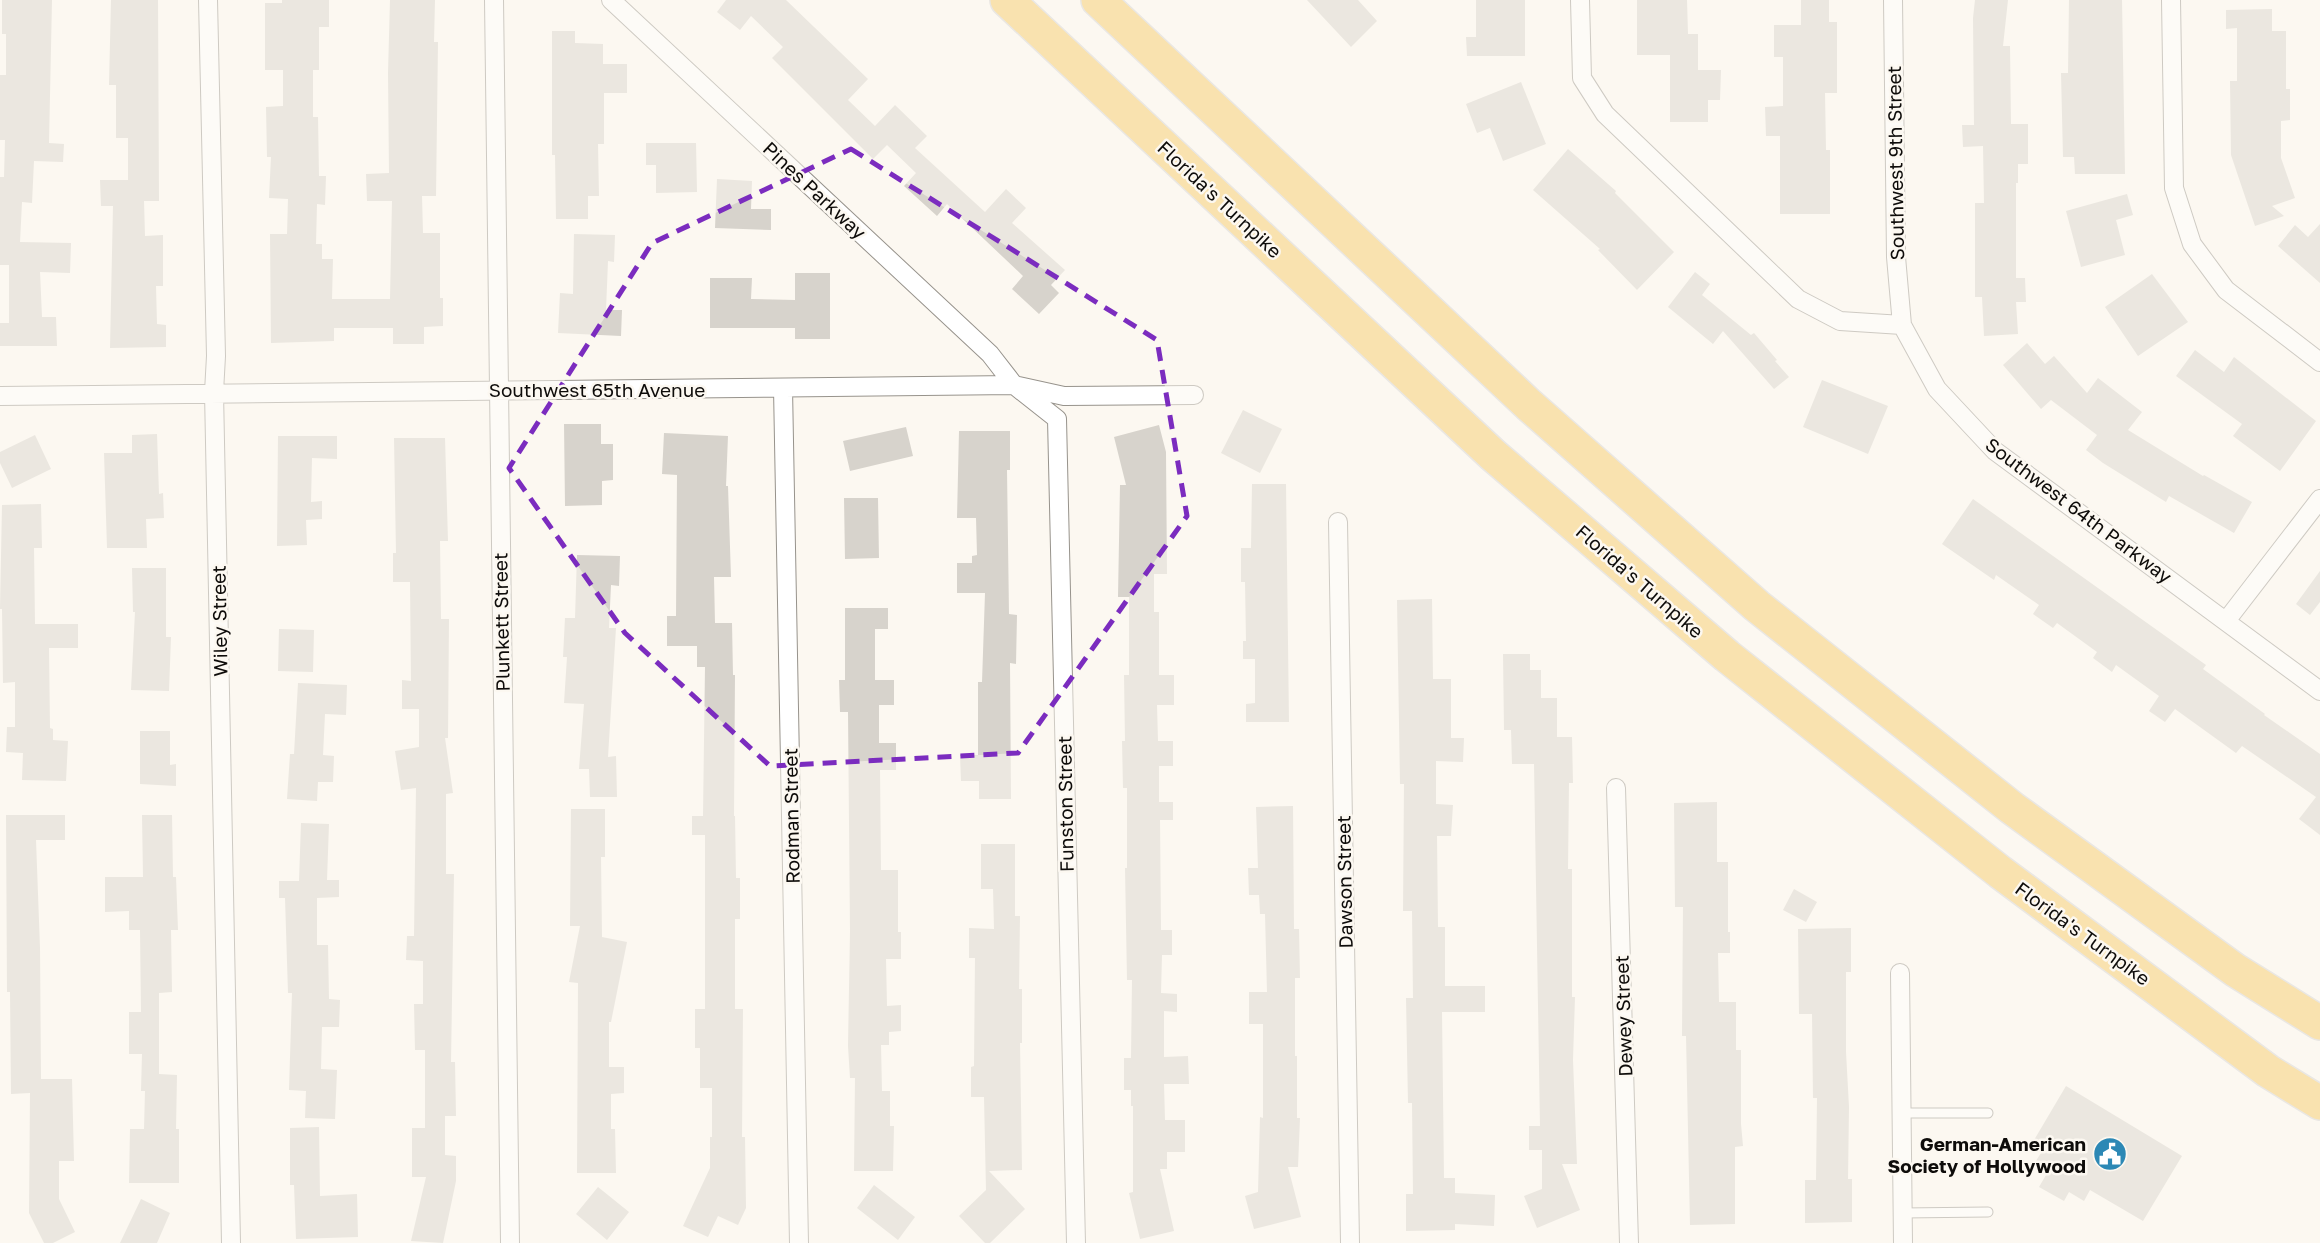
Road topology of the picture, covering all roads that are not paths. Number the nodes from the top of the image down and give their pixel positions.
1 (208, 0) edge
2 (494, 0) edge
3 (611, 0) edge
4 (1007, 0) edge
5 (1098, 0) edge
6 (1580, 0) edge
7 (1893, 0) edge
8 (2171, 0) edge
9 (1902, 325) junction
10 (2320, 362) edge
11 (1014, 385) junction
12 (783, 388) junction
13 (498, 389) junction
14 (214, 393) junction
15 (1194, 395) dead end
16 (0, 396) edge
17 (2320, 499) edge
18 (1338, 522) dead end
19 (2226, 621) junction
20 (2320, 691) edge
21 (1616, 788) dead end
22 (1900, 973) dead end
23 (2320, 1023) edge
24 (2268, 1071) junction
25 (2320, 1103) edge
26 (1902, 1113) junction
27 (1988, 1113) dead end
28 (2320, 1124) edge
29 (1988, 1212) dead end
30 (1903, 1213) junction
31 (231, 1243) edge
32 (510, 1243) edge
33 (799, 1243) edge
34 (1076, 1243) edge
35 (1350, 1243) edge
36 (1629, 1243) edge
37 (1903, 1243) edge

1 - 14 street, Wiley Street
2 - 13 street, Plunkett Street
3 - 11 street, Pines Parkway
4 - 24 highway, Florida's Turnpike
5 - 23 highway
6 - 9 street
7 - 9 street, Southwest 9th Street
8 - 10 street
9 - 19 street, Southwest 64th Parkway
11 - 12 street, Southwest 65th Avenue
11 - 15 street, Southwest 65th Avenue
11 - 34 street, Funston Street
12 - 13 street, Southwest 65th Avenue
12 - 33 street, Rodman Street
13 - 14 street, Southwest 65th Avenue
13 - 32 street, Plunkett Street
14 - 16 street, Southwest 65th Avenue
14 - 31 street, Wiley Street
17 - 19 street
18 - 35 street, Dawson Street
19 - 20 street, Southwest 64th Parkway
21 - 36 street, Dewey Street
22 - 26 street
24 - 25 highway, Florida's Turnpike
24 - 28 highway
26 - 27 lane
26 - 30 street
29 - 30 lane
30 - 37 street

